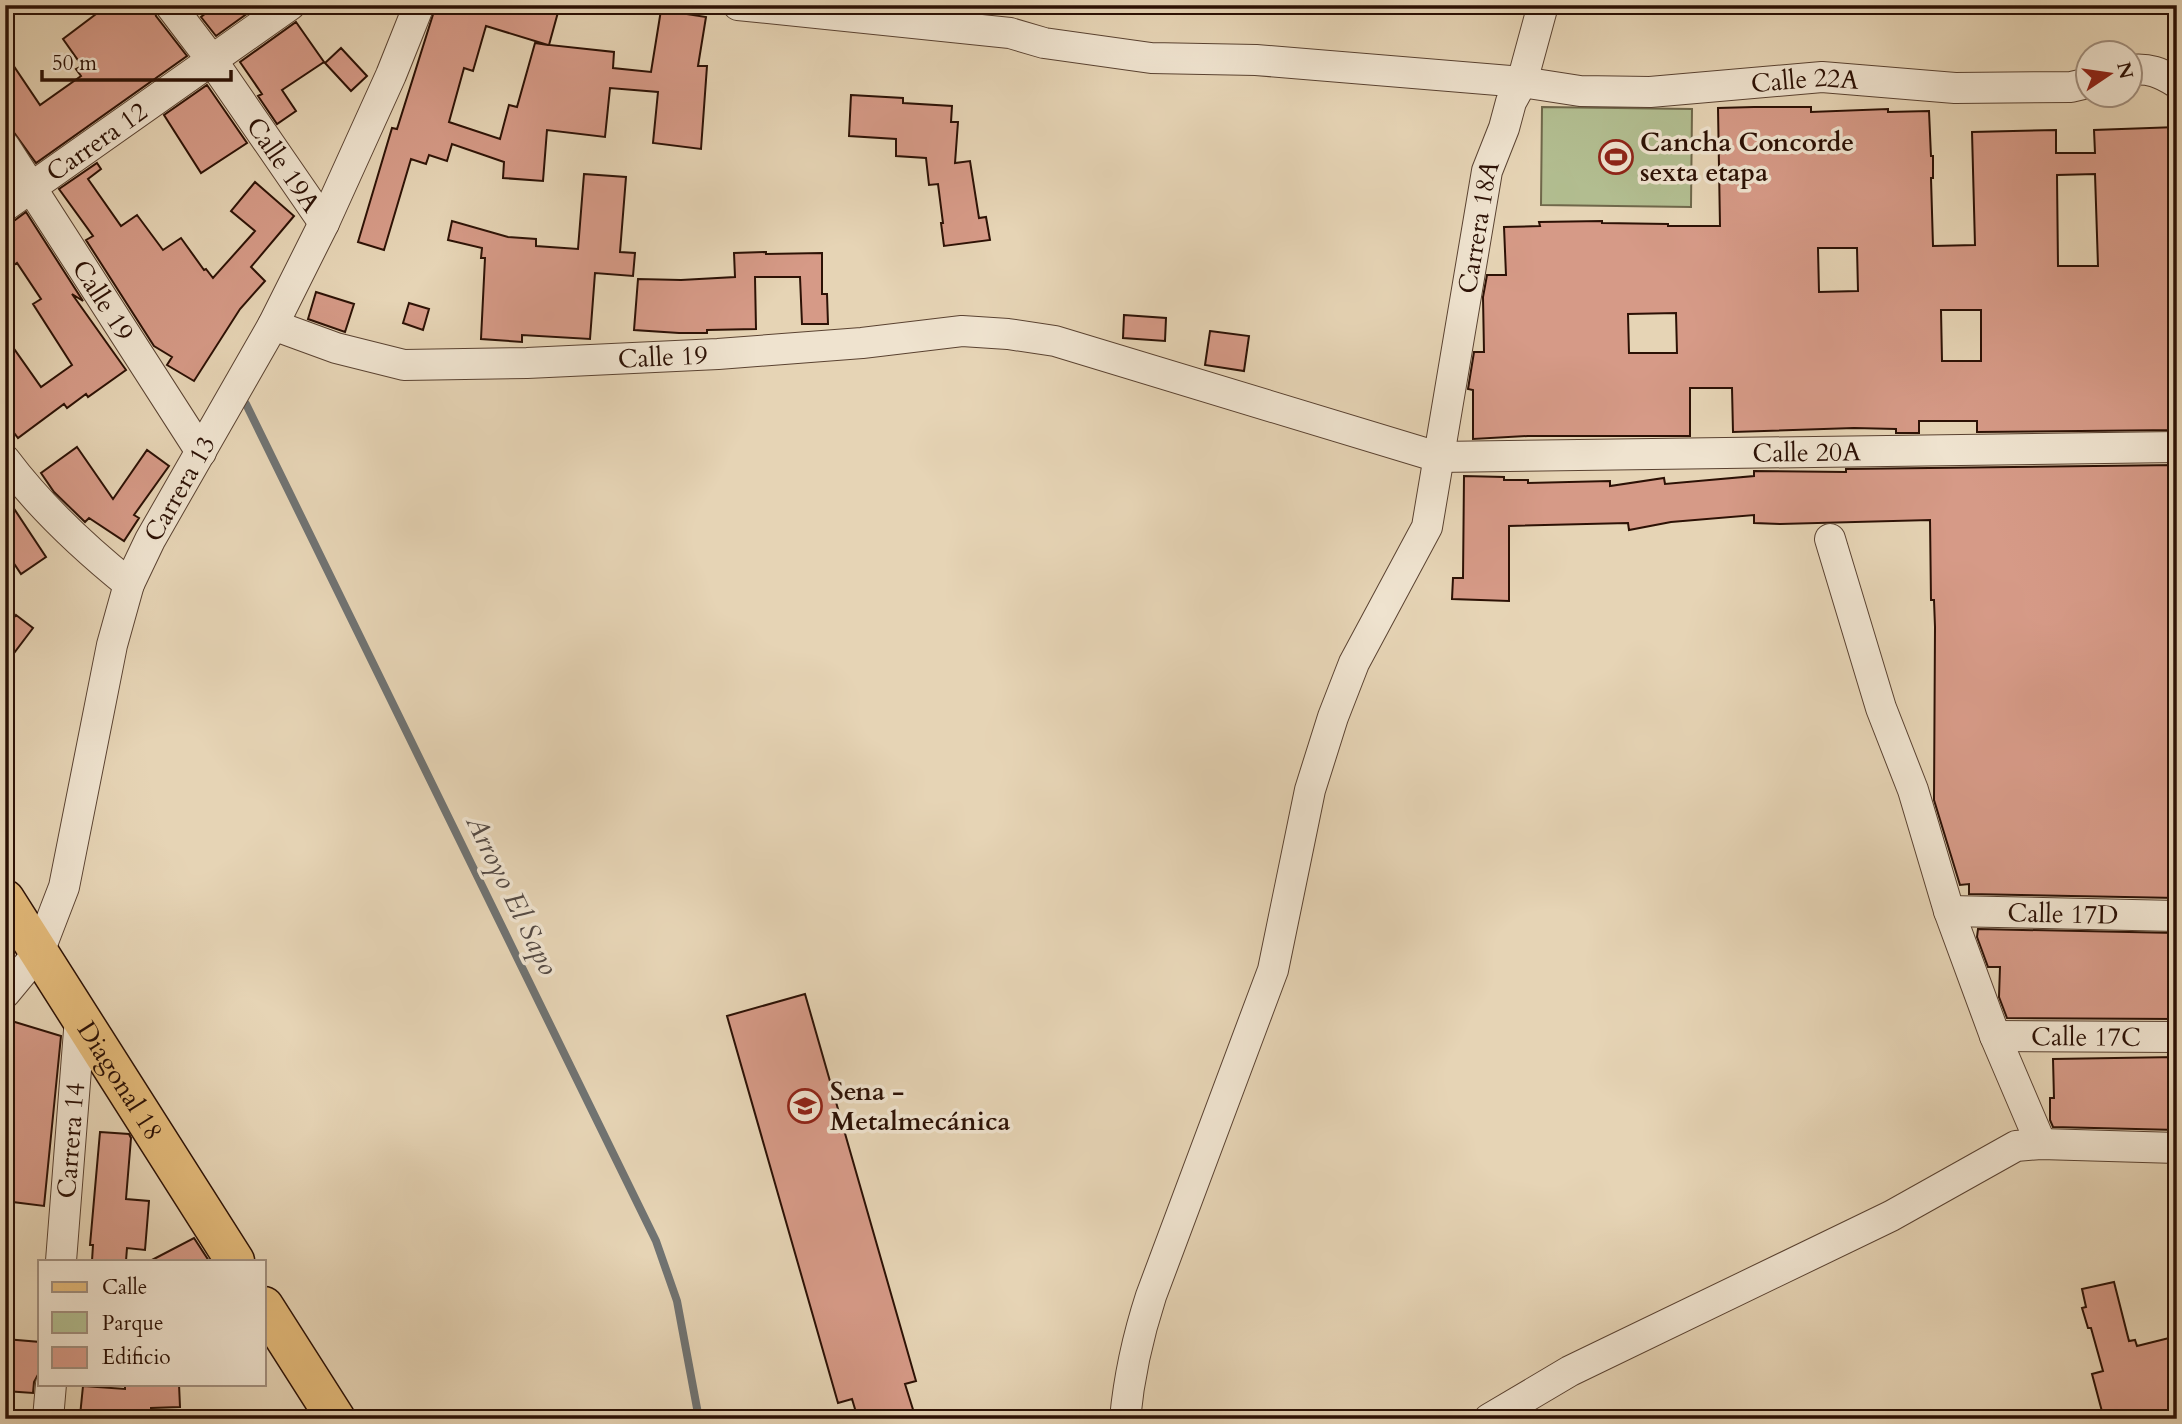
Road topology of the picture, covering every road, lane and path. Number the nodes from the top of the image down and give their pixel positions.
1 (170, 5) edge
2 (290, 5) edge
3 (419, 5) edge
4 (738, 5) edge
5 (1543, 5) edge
6 (211, 59) junction
7 (2144, 69) edge
8 (1522, 82) junction
9 (2177, 83) edge
10 (2074, 87) edge
11 (5, 147) edge
12 (32, 187) junction
13 (5, 206) edge
14 (324, 223) junction
15 (273, 326) junction
16 (2177, 447) edge
17 (201, 452) junction
18 (1438, 457) junction
19 (5, 460) edge
20 (1830, 539) dead end
21 (130, 584) junction
22 (5, 899) edge
23 (1949, 911) junction
24 (2177, 916) edge
25 (39, 952) junction
26 (5, 993) edge
27 (80, 1018) junction
28 (1995, 1036) junction
29 (2177, 1037) edge
30 (2041, 1144) junction
31 (2177, 1148) edge
32 (61, 1260) edge
33 (234, 1260) edge
34 (266, 1309) edge
35 (51, 1386) edge
36 (48, 1419) edge
37 (336, 1419) edge
38 (1125, 1419) edge
39 (1489, 1419) edge

1 - 6 street, Calle 19A
2 - 6 street, Carrera 12
3 - 14 street, Carrera 13
4 - 8 street, Calle 22A
5 - 8 street, Carrera 18A
6 - 12 street, Carrera 12
6 - 14 street, Calle 19A
7 - 9 street
8 - 10 street, Calle 22A
8 - 18 street, Carrera 18A
11 - 12 street, Calle 19
12 - 13 street, Carrera 12
12 - 17 street, Calle 19
14 - 15 street, Carrera 13
15 - 17 street, Carrera 13
15 - 18 street, Calle 19
16 - 18 street, Calle 20A
17 - 21 street, Carrera 13
18 - 38 street, Carrera 18A
19 - 21 street
20 - 23 street
21 - 25 street, Carrera 13
22 - 25 main road, Diagonal 18
23 - 24 street, Calle 17D
23 - 28 street
25 - 26 street, Carrera 13
25 - 27 main road, Diagonal 18
27 - 32 street, Carrera 14
27 - 33 main road, Diagonal 18
28 - 29 street, Calle 17C
28 - 30 street
30 - 31 street
30 - 39 street
34 - 37 main road
35 - 36 street

